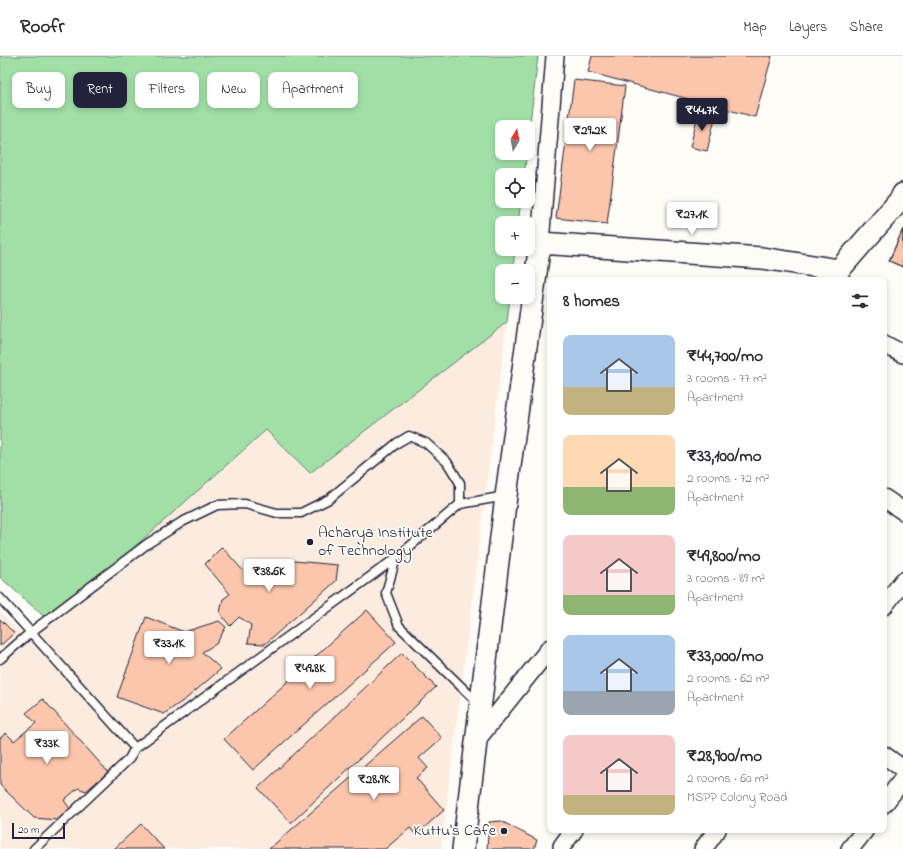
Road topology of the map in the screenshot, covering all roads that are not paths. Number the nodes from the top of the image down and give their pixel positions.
1 (555, 56) edge
2 (902, 198) edge
3 (540, 243) junction
4 (836, 275) edge
5 (887, 346) edge
6 (903, 354) edge
7 (506, 496) junction
8 (887, 500) edge
9 (460, 504) junction
10 (903, 511) edge
11 (396, 558) junction
12 (903, 582) edge
13 (0, 598) edge
14 (887, 602) edge
15 (31, 632) junction
16 (547, 652) edge
17 (0, 659) edge
18 (480, 705) junction
19 (475, 742) junction
20 (135, 748) junction
21 (887, 757) edge
22 (903, 769) edge
23 (903, 779) edge
24 (887, 800) edge
25 (572, 833) edge
26 (715, 833) edge
27 (863, 833) edge
28 (562, 846) dead end
29 (35, 848) edge
30 (462, 849) edge
31 (703, 849) edge
32 (850, 849) edge

1 - 3 street
2 - 4 street
3 - 4 street
3 - 7 street
5 - 6 street
7 - 9 lane
7 - 18 street
8 - 10 street
9 - 11 lane
9 - 15 lane
11 - 18 lane
11 - 20 lane
12 - 14 street
13 - 15 lane
15 - 17 lane
15 - 20 lane
16 - 19 street
18 - 19 street
19 - 30 street
20 - 29 lane
21 - 22 street
23 - 24 street
25 - 28 street
26 - 31 street
27 - 32 street

